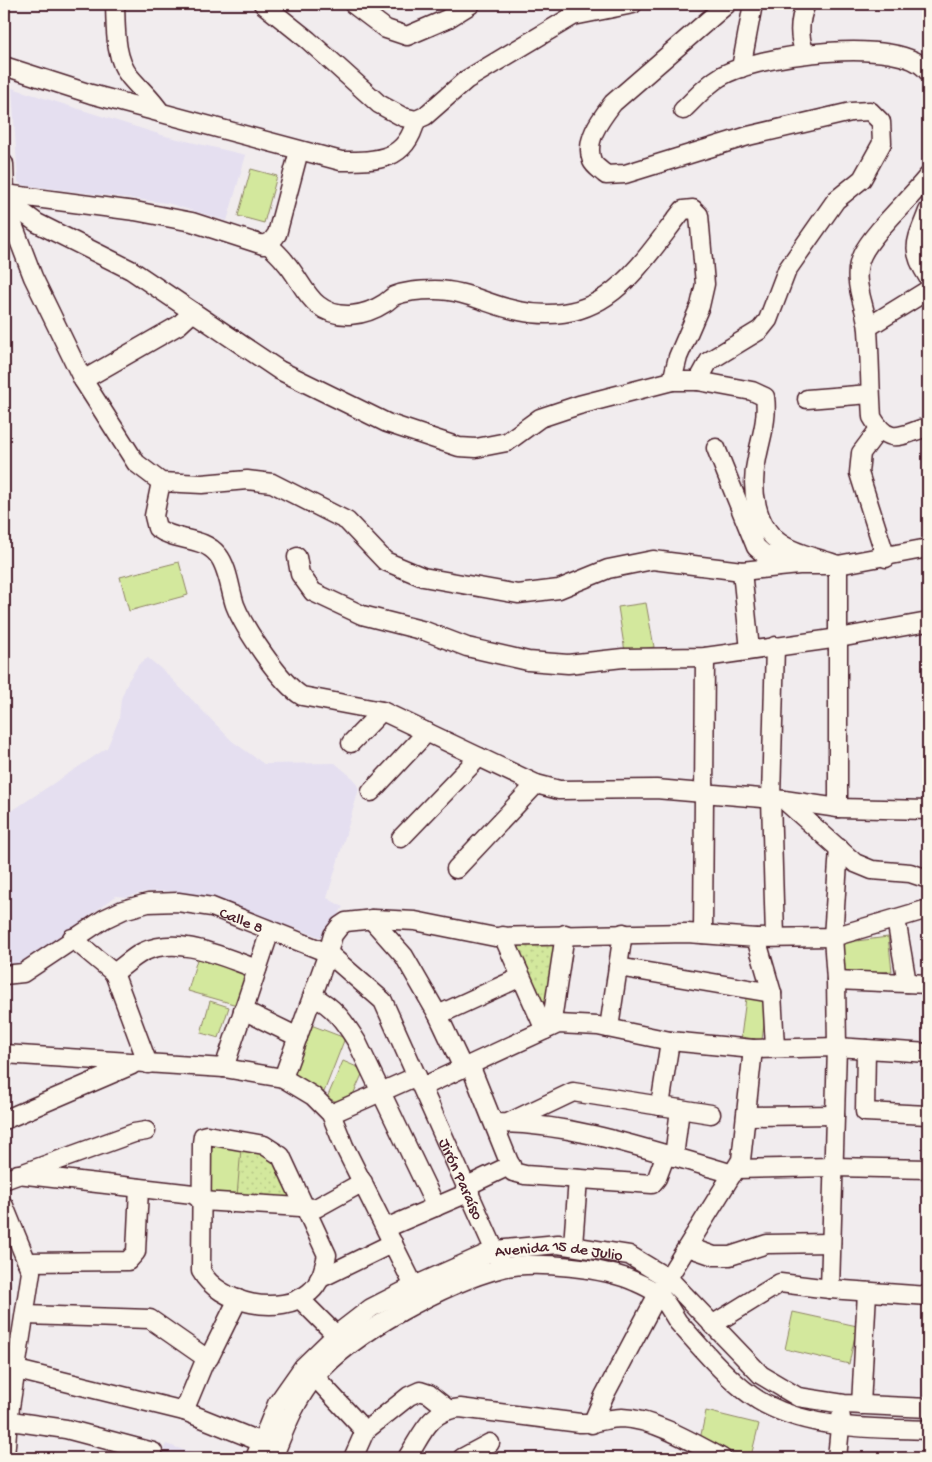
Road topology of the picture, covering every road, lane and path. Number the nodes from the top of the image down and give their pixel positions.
1 (114, 4) edge
2 (263, 4) edge
3 (471, 4) edge
4 (633, 4) edge
5 (753, 4) edge
6 (806, 4) edge
7 (358, 5) edge
8 (724, 5) edge
9 (804, 53) junction
10 (4, 66) edge
11 (741, 68) junction
12 (928, 72) edge
13 (683, 110) dead end
14 (161, 113) junction
15 (416, 120) junction
16 (300, 151) junction
17 (4, 164) edge
18 (928, 176) edge
19 (6, 198) junction
20 (928, 211) edge
21 (924, 232) edge
22 (268, 244) junction
23 (928, 277) edge
24 (928, 290) edge
25 (193, 312) junction
26 (868, 328) junction
27 (83, 380) junction
28 (672, 381) junction
29 (698, 381) junction
30 (870, 394) junction
31 (807, 399) dead end
32 (928, 427) edge
33 (879, 429) junction
34 (716, 448) dead end
35 (161, 482) junction
36 (928, 548) edge
37 (297, 557) dead end
38 (886, 558) junction
39 (799, 565) junction
40 (838, 565) junction
41 (742, 571) junction
42 (928, 622) edge
43 (839, 638) junction
44 (775, 646) junction
45 (750, 650) junction
46 (705, 657) junction
47 (382, 711) junction
48 (427, 732) junction
49 (352, 743) dead end
50 (479, 757) junction
51 (536, 784) junction
52 (371, 792) dead end
53 (706, 793) junction
54 (778, 799) junction
55 (838, 808) junction
56 (928, 810) edge
57 (401, 838) dead end
58 (839, 848) junction
59 (456, 869) dead end
60 (928, 878) edge
61 (928, 909) edge
62 (371, 919) junction
63 (896, 919) junction
64 (270, 931) junction
65 (622, 933) junction
66 (564, 934) junction
67 (703, 934) junction
68 (503, 936) junction
69 (774, 937) junction
70 (833, 937) junction
71 (72, 938) junction
72 (756, 938) junction
73 (328, 953) junction
74 (618, 966) junction
75 (257, 969) junction
76 (114, 973) junction
77 (4, 975) edge
78 (521, 976) junction
79 (836, 980) junction
80 (907, 983) junction
81 (928, 984) edge
82 (772, 993) junction
83 (313, 996) junction
84 (243, 1010) junction
85 (438, 1015) junction
86 (548, 1028) junction
87 (609, 1028) junction
88 (298, 1037) junction
89 (670, 1041) junction
90 (837, 1047) junction
91 (753, 1048) junction
92 (775, 1048) junction
93 (866, 1049) junction
94 (928, 1053) edge
95 (4, 1054) edge
96 (143, 1064) junction
97 (467, 1066) junction
98 (224, 1068) junction
99 (283, 1078) junction
100 (419, 1082) junction
101 (380, 1092) junction
102 (660, 1106) junction
103 (680, 1109) junction
104 (331, 1114) junction
105 (711, 1114) dead end
106 (835, 1115) junction
107 (928, 1115) edge
108 (746, 1116) junction
109 (4, 1120) edge
110 (501, 1123) junction
111 (146, 1131) dead end
112 (670, 1156) junction
113 (511, 1165) junction
114 (834, 1167) junction
115 (928, 1169) edge
116 (734, 1171) junction
117 (11, 1177) edge
118 (578, 1179) junction
119 (363, 1182) junction
120 (139, 1188) junction
121 (468, 1189) junction
122 (202, 1201) junction
123 (4, 1206) edge
124 (304, 1207) junction
125 (436, 1207) junction
126 (389, 1236) junction
127 (831, 1243) junction
128 (573, 1245) junction
129 (688, 1247) junction
130 (495, 1250) junction
131 (27, 1262) junction
132 (503, 1268) junction
133 (319, 1279) junction
134 (669, 1279) junction
135 (414, 1286) junction
136 (830, 1290) junction
137 (867, 1292) junction
138 (658, 1294) junction
139 (928, 1296) edge
140 (299, 1298) junction
141 (238, 1299) junction
142 (25, 1315) junction
143 (712, 1325) junction
144 (336, 1335) junction
145 (206, 1358) junction
146 (17, 1370) junction
147 (314, 1377) junction
148 (852, 1405) junction
149 (928, 1408) edge
150 (448, 1409) junction
151 (184, 1411) junction
152 (6, 1420) edge
153 (592, 1424) junction
154 (839, 1427) junction
155 (928, 1430) edge
156 (366, 1431) junction
157 (262, 1442) junction
158 (490, 1443) dead end
159 (153, 1452) dead end
160 (5, 1457) dead end
161 (254, 1458) edge
162 (273, 1458) edge
163 (353, 1458) edge
164 (407, 1458) edge
165 (462, 1458) edge
166 (722, 1458) edge
167 (837, 1458) edge

1 - 14 street
2 - 15 street
3 - 7 street
4 - 15 street
5 - 11 street
6 - 9 street
8 - 29 street
9 - 11 street
9 - 12 street
10 - 14 street
11 - 13 street
14 - 16 street
15 - 16 street
16 - 22 street
17 - 19 street
18 - 26 street
19 - 22 street
19 - 25 street
19 - 27 street
20 - 21 street
21 - 23 street
22 - 28 street
24 - 26 street
25 - 27 street
25 - 28 street
26 - 30 street
27 - 35 street
28 - 29 street
29 - 40 street
30 - 31 street
30 - 33 street
32 - 33 street
33 - 38 street
34 - 39 street
35 - 41 street
35 - 47 street
36 - 38 street
37 - 46 street
38 - 40 street
39 - 40 street
39 - 41 street
40 - 43 street
41 - 45 street
42 - 43 street
43 - 44 street
43 - 55 street
44 - 45 street
44 - 54 street
45 - 46 street
46 - 53 street
47 - 48 street
47 - 49 street
48 - 50 street
48 - 52 street
50 - 51 street
50 - 57 street
51 - 53 street
51 - 59 street
53 - 54 street
53 - 67 street
54 - 55 street
54 - 58 street
54 - 69 street
55 - 56 street
58 - 60 street
58 - 70 street
61 - 63 street
62 - 68 street
62 - 73 street
62 - 85 street
63 - 70 street
63 - 80 street
64 - 71 street, Calle 8
64 - 73 street, Calle 8
64 - 75 street
65 - 66 street
65 - 67 street
65 - 74 street
66 - 68 street
66 - 86 street
67 - 72 street
68 - 78 street
69 - 70 street
69 - 72 street
70 - 79 street
71 - 76 street
71 - 77 street, Calle 8
72 - 82 street
73 - 83 street
73 - 100 street, Calle 8
74 - 82 street
74 - 87 street
75 - 76 street
75 - 84 street
76 - 96 street
78 - 85 street
78 - 86 street
79 - 80 street
79 - 90 street
80 - 81 street
82 - 92 street
83 - 88 street
83 - 101 street
84 - 88 street
84 - 98 street
85 - 97 street
86 - 87 street
86 - 97 street
87 - 89 street
88 - 99 street
89 - 91 street
89 - 102 street
90 - 92 street
90 - 93 street
90 - 106 street
91 - 92 street
91 - 108 street
93 - 94 street
93 - 107 street
95 - 96 street
96 - 98 street
96 - 109 street
97 - 100 street
97 - 110 street
98 - 99 street
99 - 104 street
100 - 101 street
100 - 121 street, Jirón Paraíso
101 - 104 street
101 - 125 street
102 - 103 street
102 - 110 street
103 - 105 street
103 - 112 street
104 - 119 street
106 - 108 street
106 - 114 street
108 - 116 street
110 - 112 street
110 - 113 street
111 - 117 street
112 - 116 street
112 - 118 street
113 - 118 street
113 - 121 street
114 - 115 street
114 - 116 street
114 - 127 street
116 - 129 street
117 - 120 street
118 - 128 street
119 - 124 street
119 - 126 street
120 - 122 street
120 - 131 street
121 - 125 street
121 - 130 street, Jirón Paraíso
122 - 124 street
122 - 124 street
122 - 141 street
123 - 131 street
124 - 133 street
125 - 126 street
126 - 133 street
126 - 135 street
127 - 129 street
127 - 136 street
128 - 130 street, Avenida 15 de Julio
128 - 134 street, Avenida 15 de Julio
129 - 134 street
130 - 132 street, Jirón Paraíso
130 - 135 street, Avenida 15 de Julio
131 - 142 street
132 - 138 street, Avenida 15 de Julio
132 - 147 street, Avenida 15 de Julio
133 - 140 street
134 - 138 street
134 - 143 street, Avenida 15 de Julio
135 - 144 street, Avenida 15 de Julio
136 - 137 street
136 - 143 street
137 - 139 street
137 - 148 street
138 - 153 street
138 - 154 street, Avenida 15 de Julio
140 - 141 street
140 - 144 street
141 - 145 street
142 - 145 street
142 - 146 street
143 - 148 street, Avenida 15 de Julio
144 - 157 street, Avenida 15 de Julio
145 - 151 street
146 - 151 street
146 - 152 street
147 - 156 street
147 - 162 street, Avenida 15 de Julio
148 - 149 street, Avenida 15 de Julio
148 - 154 street
150 - 153 street
150 - 156 street
150 - 164 street
151 - 157 street
152 - 159 street
152 - 160 street
153 - 166 street
154 - 155 street, Avenida 15 de Julio
154 - 167 street
156 - 163 street
157 - 161 street, Avenida 15 de Julio
158 - 165 street

